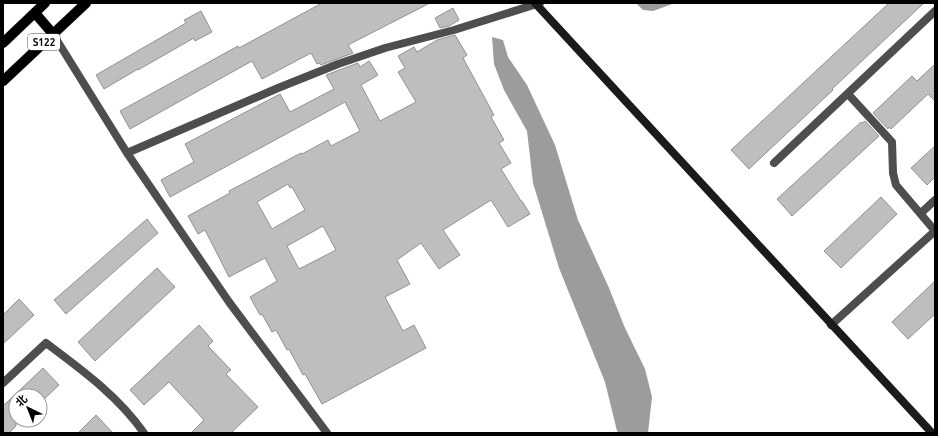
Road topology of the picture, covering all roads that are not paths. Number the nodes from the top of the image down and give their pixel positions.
1 (45, 3) edge
2 (86, 3) edge
3 (537, 4) edge
4 (935, 11) edge
5 (35, 13) junction
6 (53, 34) junction
7 (3, 43) edge
8 (3, 81) edge
9 (848, 94) junction
10 (127, 153) junction
11 (774, 163) dead end
12 (935, 200) edge
13 (920, 213) junction
14 (935, 231) edge
15 (832, 325) junction
16 (3, 383) edge
17 (144, 433) edge
18 (327, 433) edge
19 (932, 433) edge

1 - 5 main road, S122
2 - 6 main road, S122
3 - 10 street
3 - 15 street
4 - 9 street
5 - 6 main road
5 - 7 main road, S122
6 - 8 main road, S122
6 - 10 street
9 - 11 street
9 - 13 street
10 - 18 street
12 - 13 street
13 - 14 street
14 - 15 street
15 - 19 street
16 - 17 street

